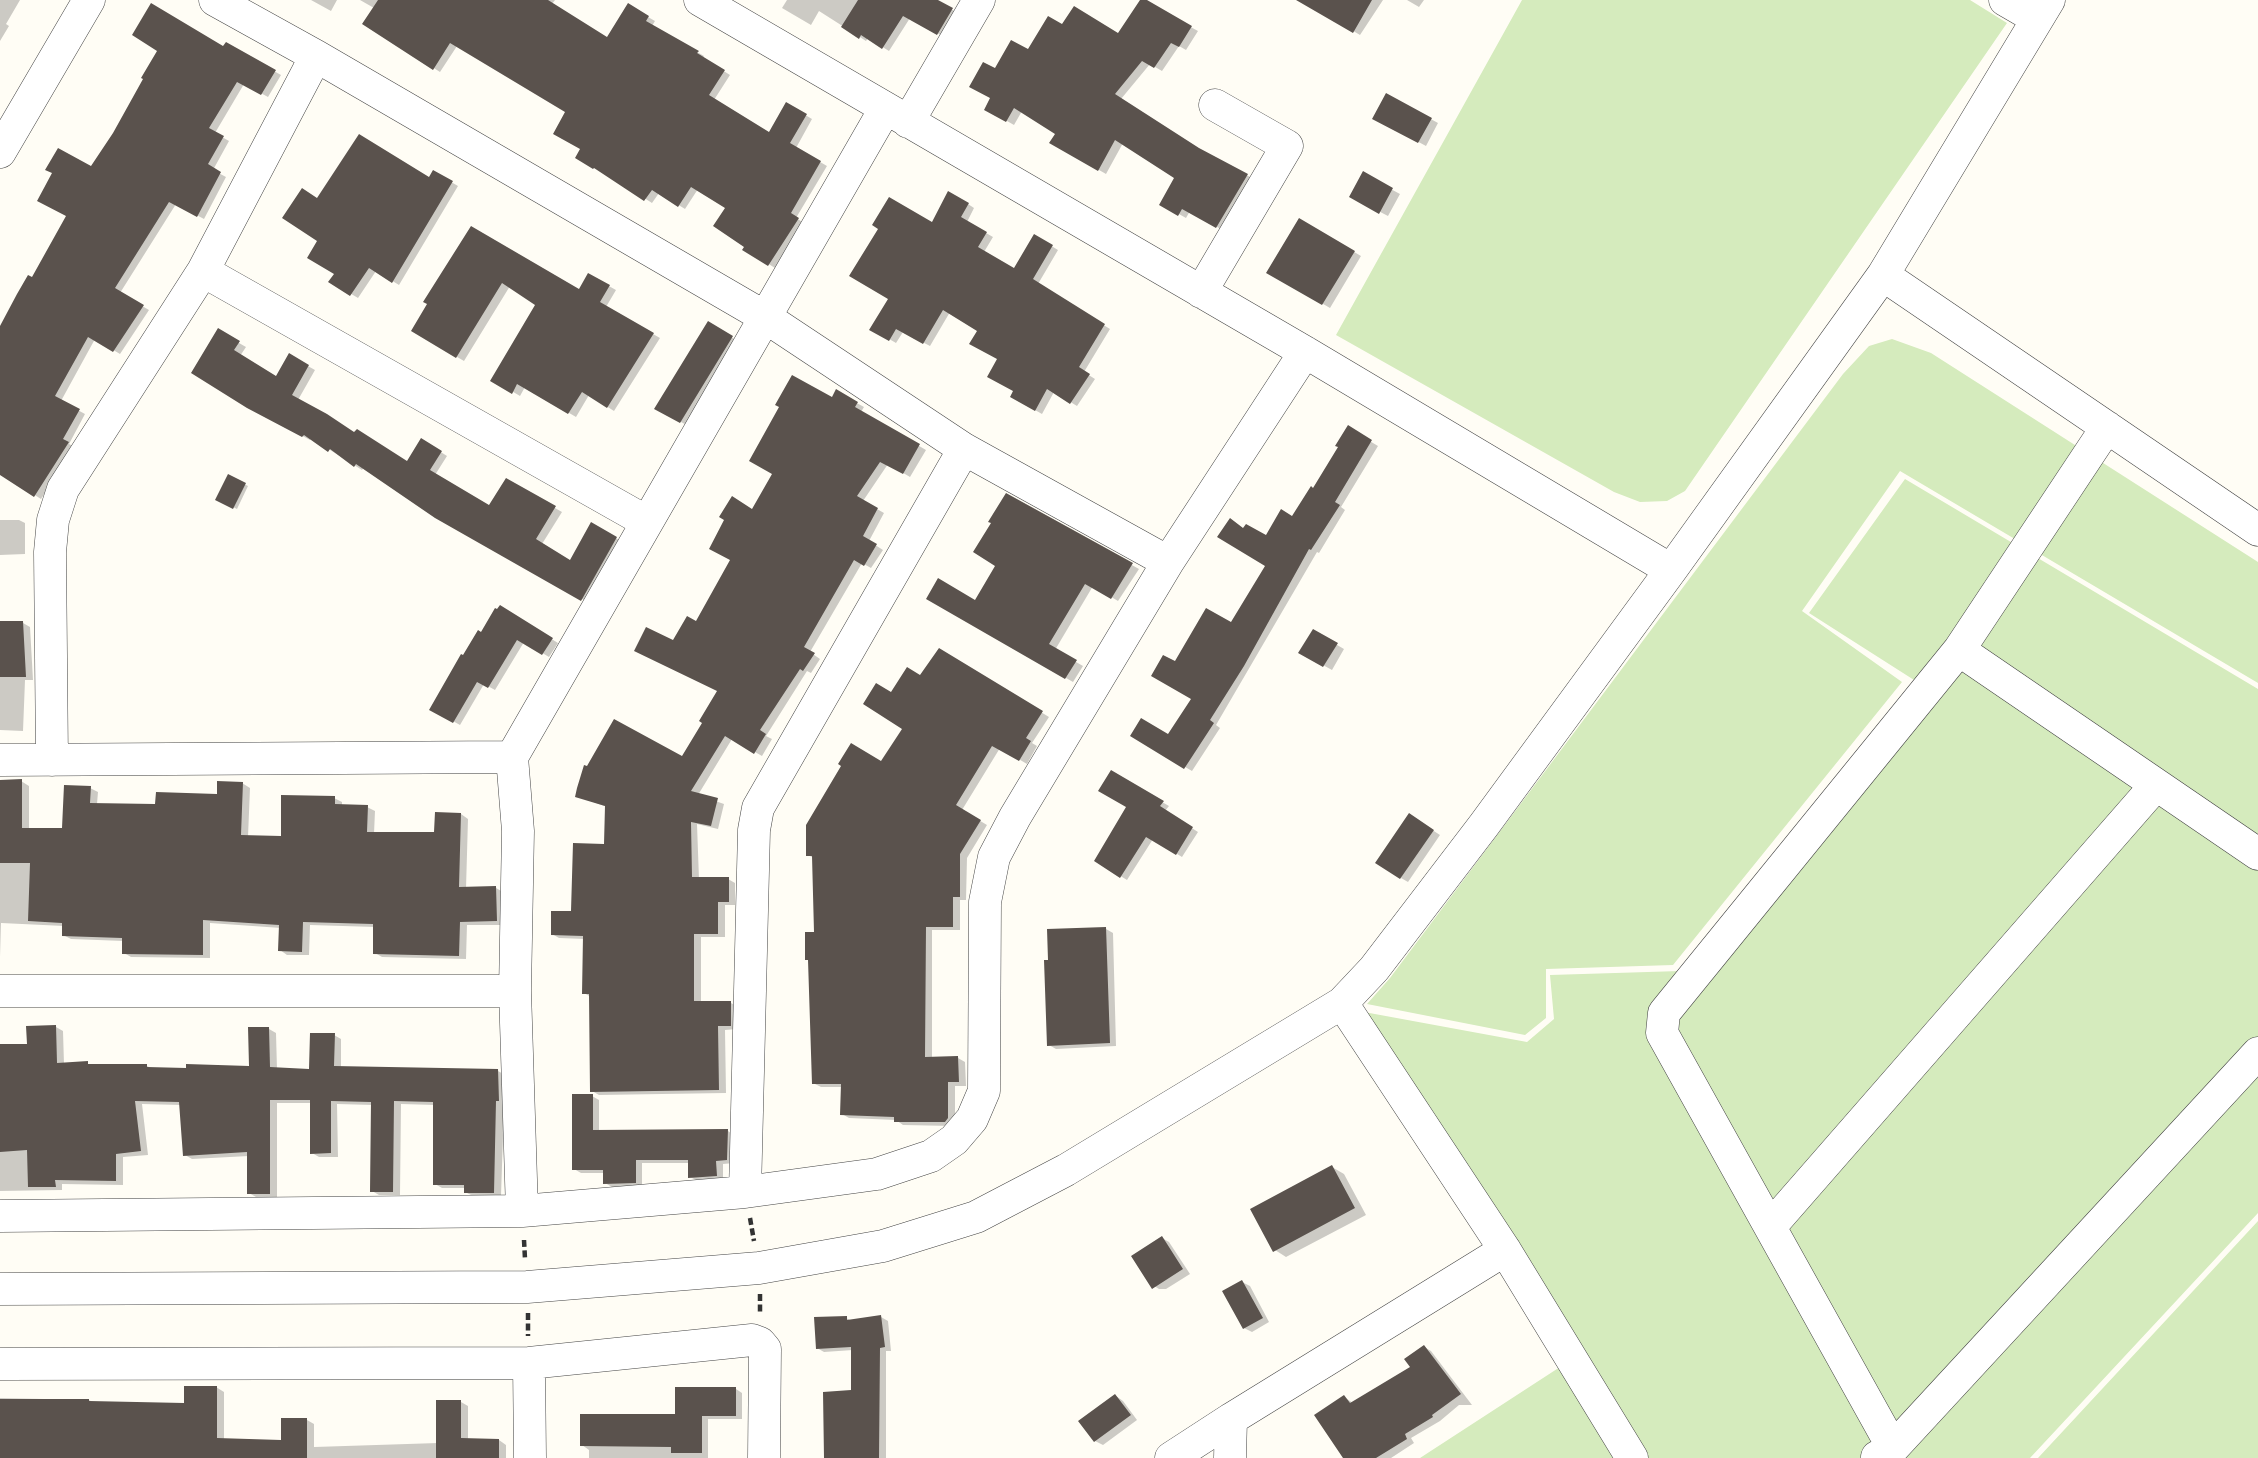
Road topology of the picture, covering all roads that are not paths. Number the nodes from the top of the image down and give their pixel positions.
1 (89, 0) edge
2 (215, 0) edge
3 (700, 0) edge
4 (979, 0) edge
5 (2005, 0) edge
6 (2042, 9) edge
7 (316, 56) junction
8 (1215, 105) dead end
9 (896, 116) junction
10 (0, 152) edge
11 (203, 271) junction
12 (1882, 275) junction
13 (1201, 292) junction
14 (765, 317) junction
15 (1305, 352) junction
16 (2107, 427) junction
17 (964, 449) junction
18 (647, 522) junction
19 (2258, 530) edge
20 (1168, 562) junction
21 (1671, 570) junction
22 (1959, 650) junction
23 (512, 757) junction
24 (0, 760) edge
25 (51, 760) junction
26 (2156, 785) junction
27 (2258, 853) edge
28 (0, 991) edge
29 (515, 991) junction
30 (1342, 1003) junction
31 (2258, 1053) edge
32 (745, 1192) junction
33 (523, 1211) junction
34 (0, 1216) edge
35 (1770, 1227) junction
36 (1505, 1250) junction
37 (0, 1289) edge
38 (529, 1363) junction
39 (0, 1364) edge
40 (1231, 1419) junction
41 (1884, 1453) edge
42 (530, 1458) edge
43 (764, 1458) edge
44 (1171, 1458) edge
45 (1230, 1458) edge
46 (1632, 1458) edge

1 - 10 street
2 - 7 street
3 - 9 street
4 - 9 street
5 - 6 street
6 - 12 street
7 - 11 street
7 - 14 street
8 - 13 street
9 - 13 street
9 - 14 street
11 - 18 street
11 - 25 street
12 - 16 street
12 - 21 street
13 - 15 street
14 - 17 street
14 - 18 street
15 - 20 street
15 - 21 street
16 - 19 street
16 - 22 street
17 - 20 street
17 - 32 street
18 - 23 street
20 - 32 street
21 - 30 street
22 - 26 street
22 - 35 street
23 - 25 street
23 - 29 street
24 - 25 street
26 - 27 street
26 - 35 street
28 - 29 street
29 - 33 street
30 - 36 street
30 - 37 street
31 - 41 street
32 - 33 street
33 - 34 street
35 - 41 street
36 - 40 street
36 - 46 street
38 - 39 street
38 - 42 street
38 - 43 street
40 - 44 street
40 - 45 street

